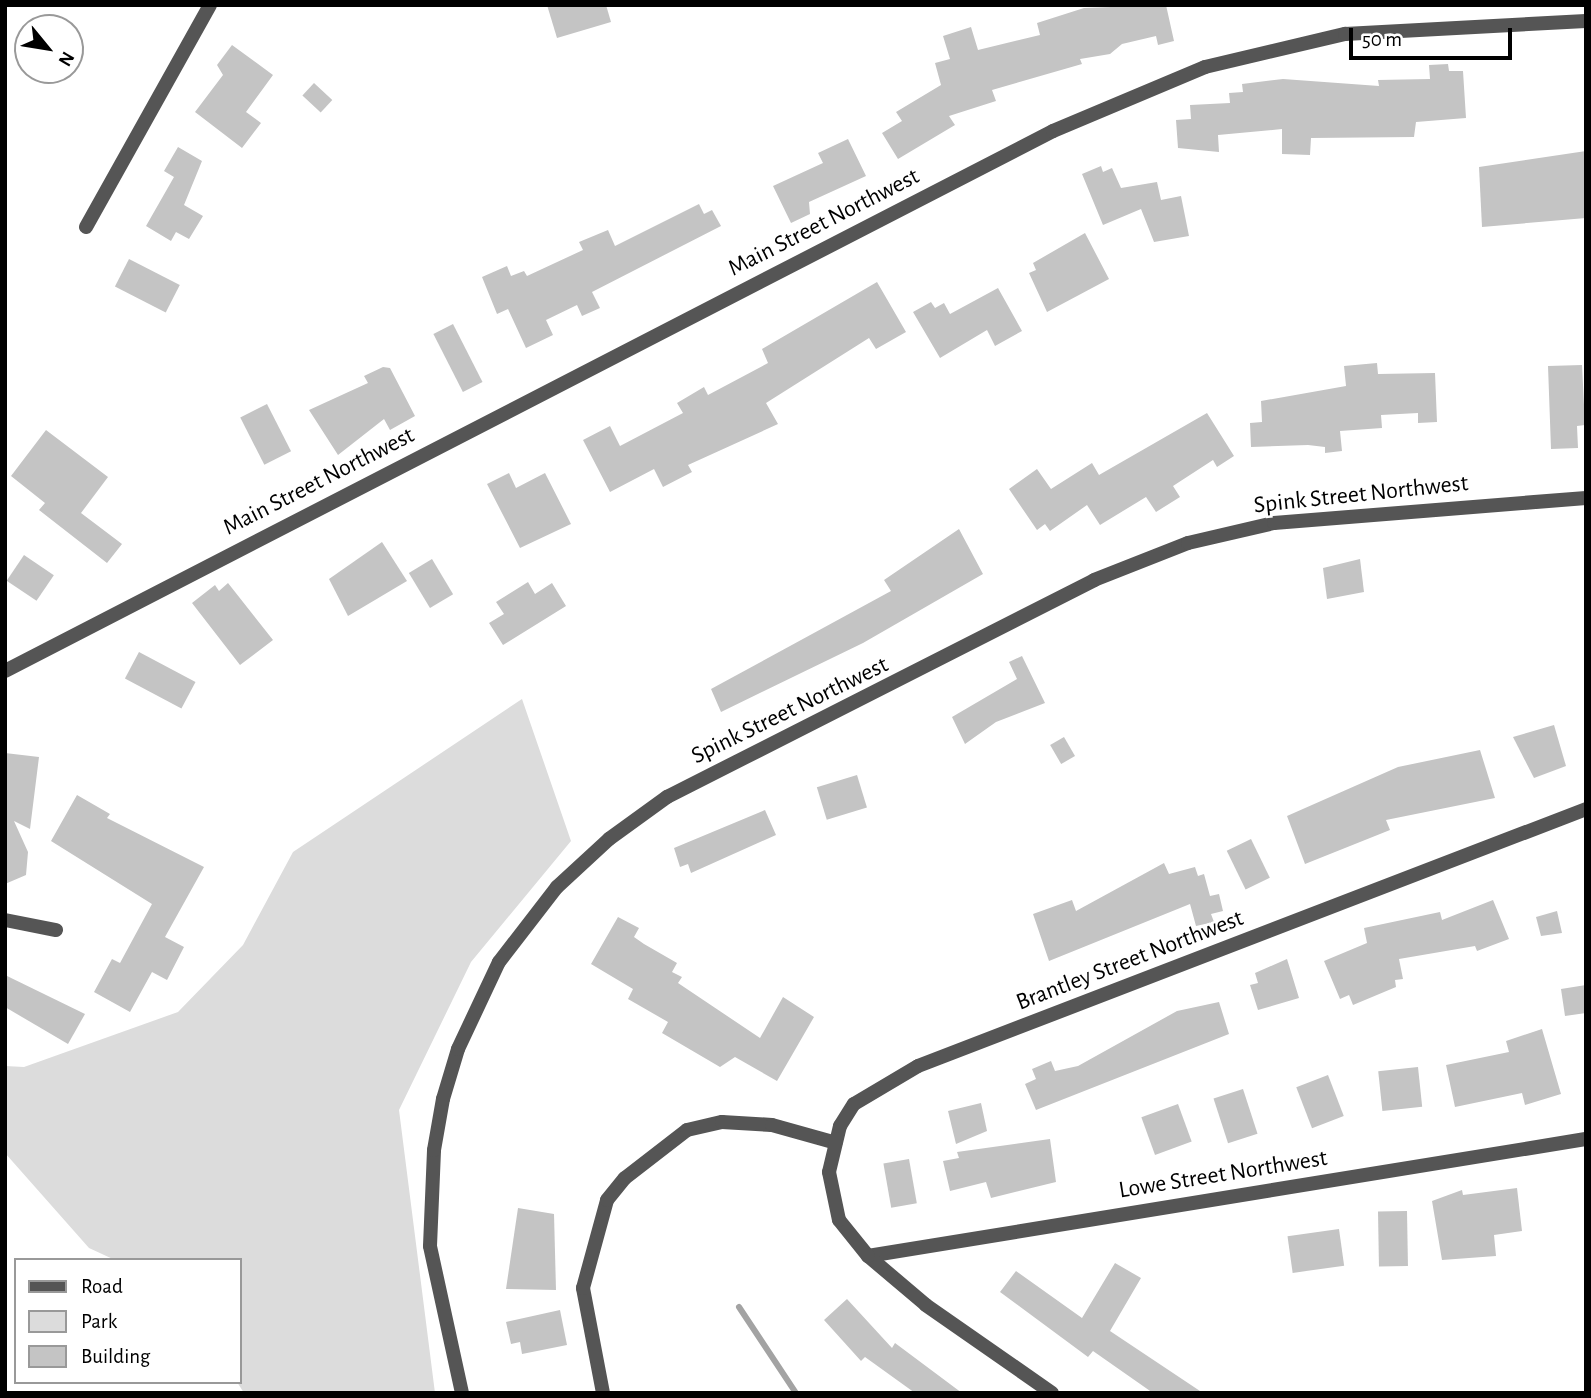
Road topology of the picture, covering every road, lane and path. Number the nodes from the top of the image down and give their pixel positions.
1 (210, 5) edge
2 (1586, 21) edge
3 (86, 227) dead end
4 (1586, 498) edge
5 (5, 671) edge
6 (1586, 809) edge
7 (5, 920) edge
8 (55, 930) dead end
9 (1586, 1139) edge
10 (836, 1143) junction
11 (868, 1256) junction
12 (462, 1393) edge
13 (603, 1393) edge
14 (1052, 1393) edge

1 - 3 street
2 - 5 street, Main Street Northwest
4 - 12 street, Spink Street Northwest
6 - 10 street, Brantley Street Northwest
7 - 8 street
9 - 11 street, Lowe Street Northwest
10 - 11 street, Brantley Street Northwest
10 - 13 street
11 - 14 street, Brantley Street Northwest

